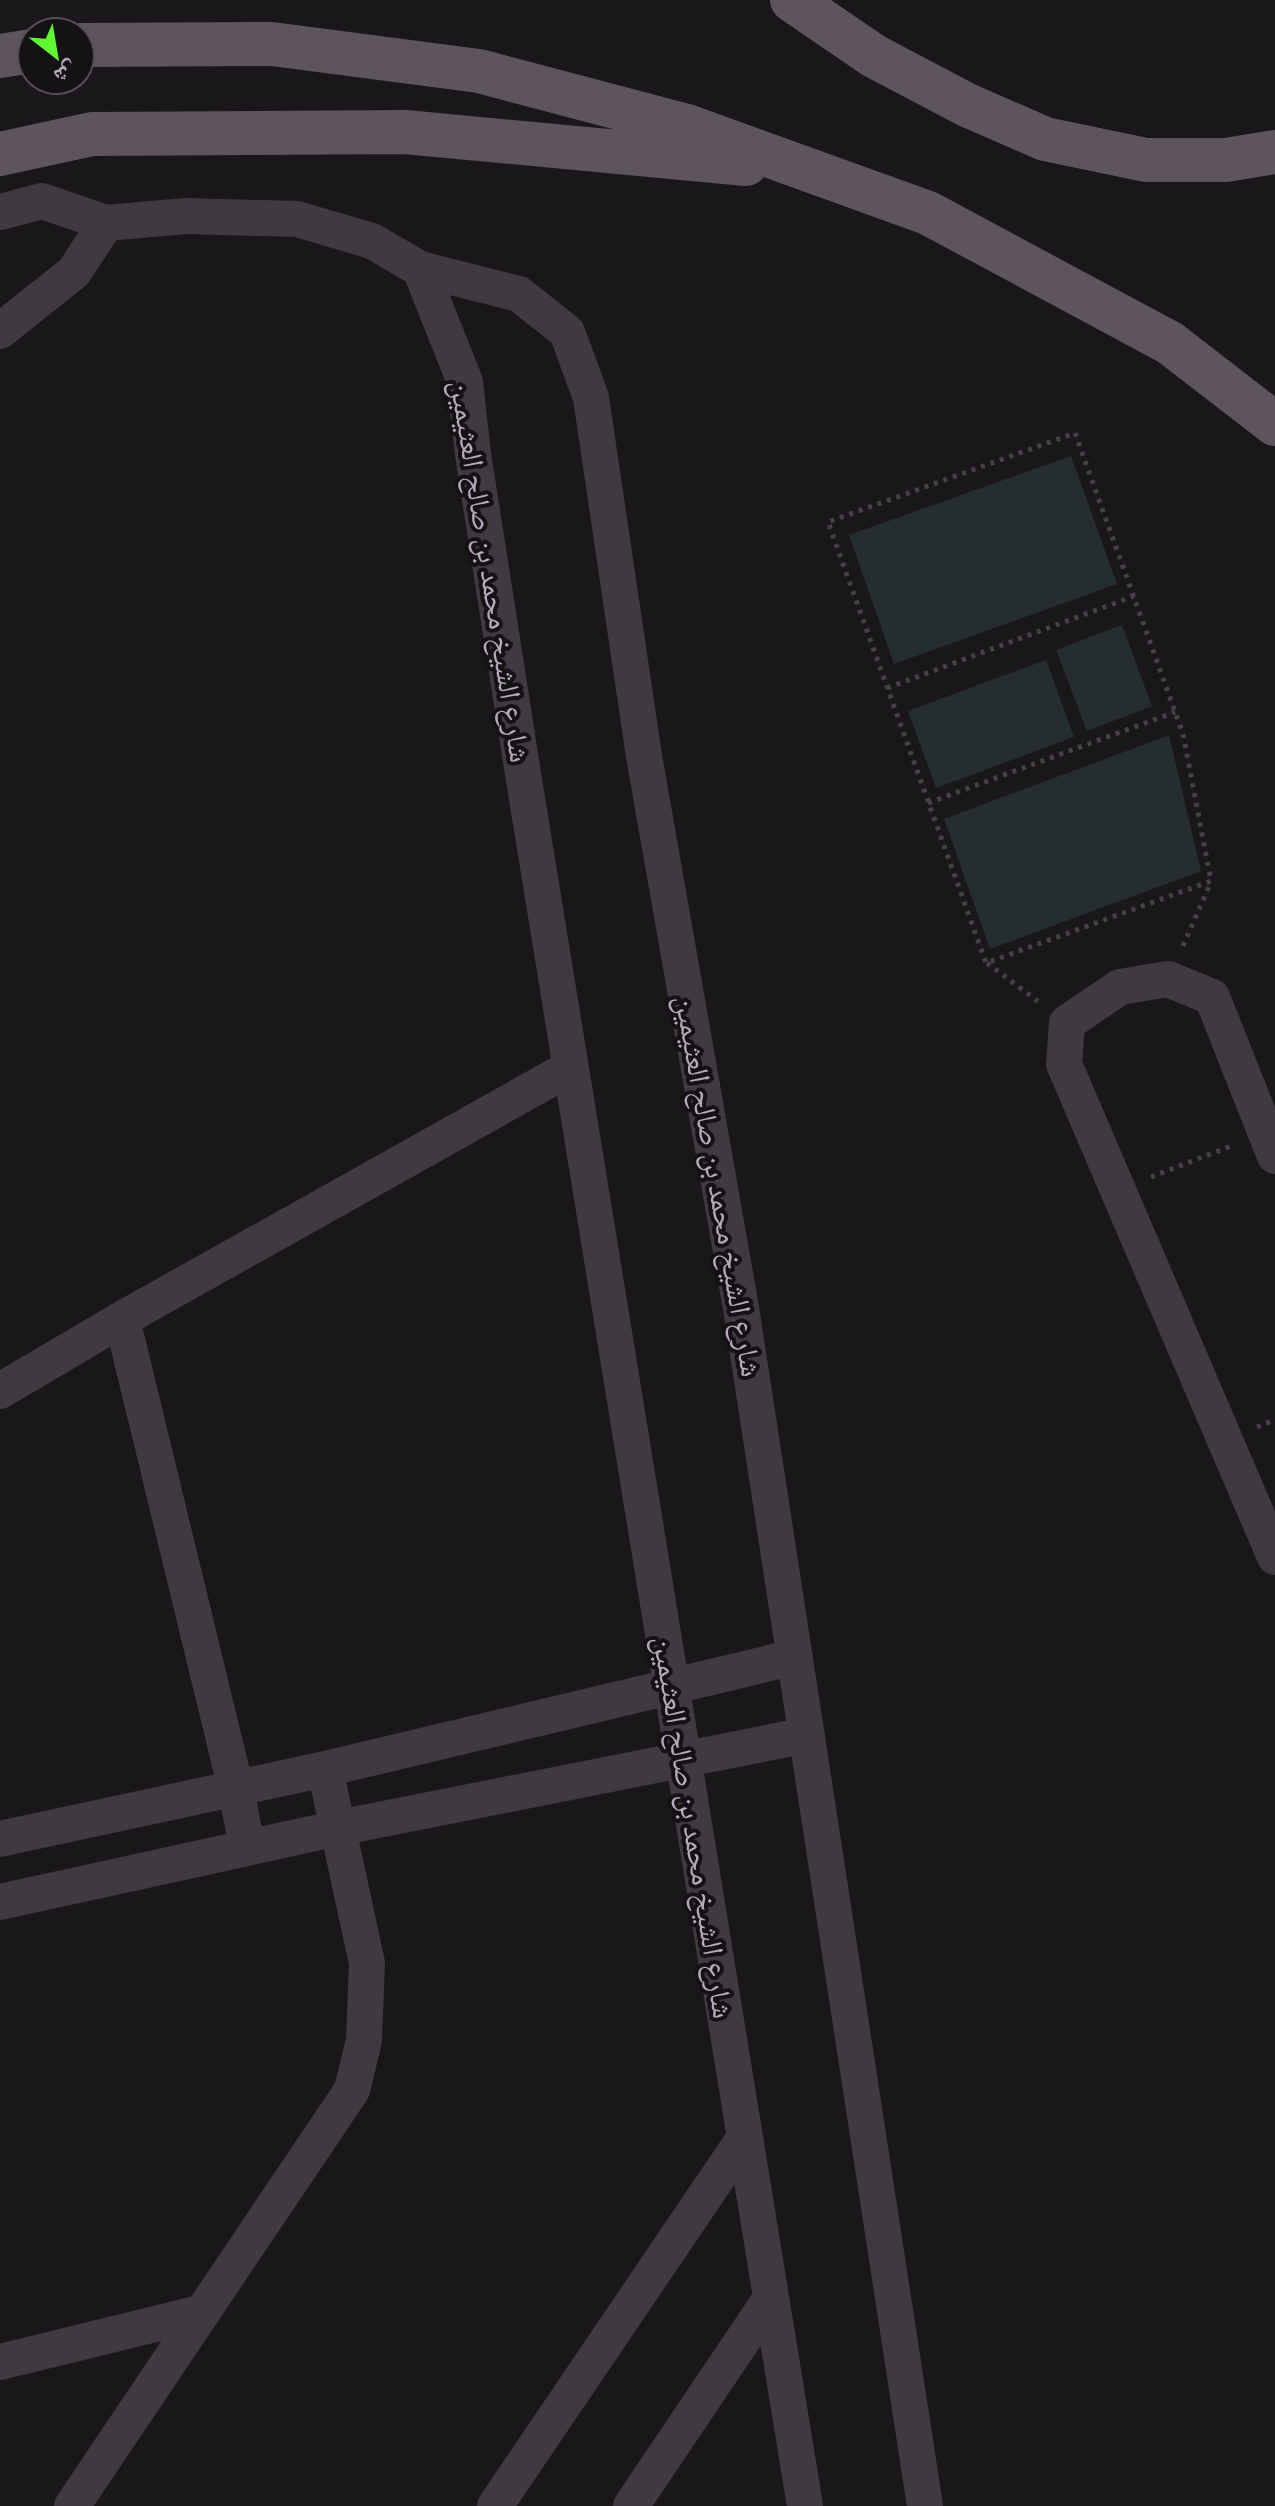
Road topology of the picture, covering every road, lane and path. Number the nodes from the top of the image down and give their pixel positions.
1 (792, 0) edge
2 (96, 45) edge
3 (1275, 152) edge
4 (0, 154) edge
5 (808, 170) junction
6 (0, 212) edge
7 (106, 223) junction
8 (420, 269) junction
9 (0, 331) edge
10 (1275, 424) edge
11 (1134, 596) junction
12 (887, 688) junction
13 (1175, 712) junction
14 (928, 803) junction
15 (1211, 881) junction
16 (986, 963) junction
17 (1168, 979) junction
18 (1067, 1023) junction
19 (570, 1068) junction
20 (1270, 1144) edge
21 (1118, 1190) junction
22 (122, 1319) junction
23 (0, 1391) edge
24 (1275, 1557) edge
25 (795, 1657) junction
26 (671, 1687) junction
27 (807, 1735) junction
28 (683, 1760) junction
29 (325, 1769) junction
30 (236, 1789) junction
31 (338, 1828) junction
32 (0, 1839) edge
33 (247, 1847) junction
34 (0, 1902) edge
35 (745, 2137) junction
36 (771, 2298) junction
37 (200, 2313) junction
38 (0, 2362) edge
39 (72, 2506) edge
40 (495, 2506) edge
41 (631, 2506) edge
42 (805, 2506) edge
43 (925, 2506) edge

1 - 3 main road
2 - 5 main road
4 - 5 main road
5 - 10 main road
6 - 7 street
7 - 8 street
7 - 9 street
8 - 19 street, شارع الشيخ محمد بن صالح العثيمين
8 - 25 street, شارع الشيخ محمد بن صالح العثيمين
11 - 12 path
11 - 12 path
11 - 13 path
12 - 14 path
13 - 14 path
13 - 15 path
14 - 16 path
15 - 16 path
15 - 17 path
16 - 18 path
17 - 18 street
17 - 20 street
18 - 21 street
19 - 22 street
19 - 26 street, شارع الشيخ محمد بن صالح العثيمين
20 - 21 path
21 - 24 street
22 - 23 street
22 - 30 street
25 - 26 street
25 - 27 street, شارع الشيخ محمد بن صالح العثيمين
26 - 28 street, شارع الشيخ محمد بن صالح العثيمين
26 - 29 street
27 - 28 street
27 - 43 street, شارع الشيخ محمد بن صالح العثيمين
28 - 31 street
28 - 35 street, شارع الشيخ محمد بن صالح العثيمين
29 - 30 street
29 - 31 street
30 - 32 street
30 - 33 street
31 - 33 street
31 - 37 street
33 - 34 street
35 - 36 street, شارع الشيخ محمد بن صالح العثيمين
35 - 40 street
36 - 41 street
36 - 42 street, شارع الشيخ محمد بن صالح العثيمين
37 - 38 street
37 - 39 street

